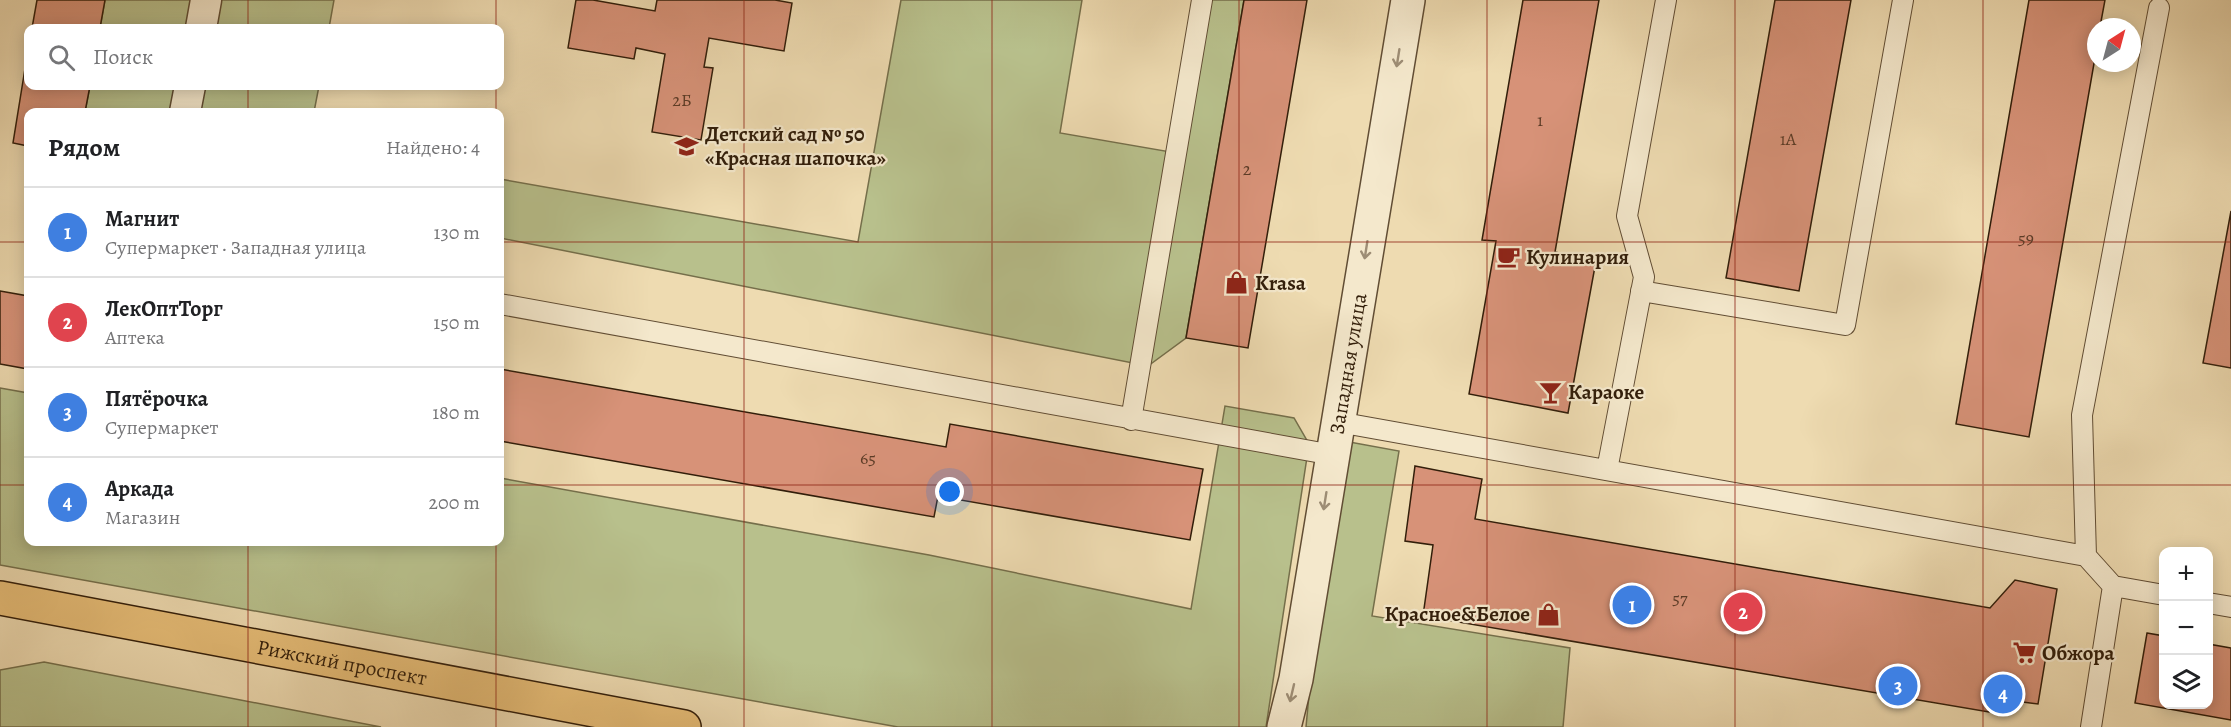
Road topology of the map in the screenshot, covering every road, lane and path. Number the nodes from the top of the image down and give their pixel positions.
1 (206, 0) edge
2 (1202, 0) edge
3 (1408, 0) edge
4 (1665, 0) edge
5 (1903, 0) edge
6 (2159, 8) dead end
7 (202, 24) edge
8 (189, 90) edge
9 (186, 108) edge
10 (1641, 291) junction
11 (504, 305) edge
12 (1131, 420) junction
13 (1338, 422) junction
14 (1333, 455) junction
15 (1607, 470) junction
16 (2086, 556) junction
17 (2113, 586) junction
18 (2159, 594) edge
19 (0, 597) edge
20 (2213, 604) edge
21 (2231, 607) edge
22 (684, 727) edge
23 (1284, 727) edge
24 (2091, 727) edge

1 - 7 street
2 - 12 lane
3 -> 13 street, Западная улица
4 - 10 lane
5 - 10 lane
6 - 16 lane
8 - 9 street
10 - 15 lane
11 - 12 lane
12 - 14 lane
13 - 14 street, Западная улица
13 - 15 lane
14 -> 23 street, Западная улица
15 - 16 lane
16 - 17 lane
17 - 18 lane
17 - 24 lane
19 - 22 highway, Рижский проспект
20 - 21 lane

